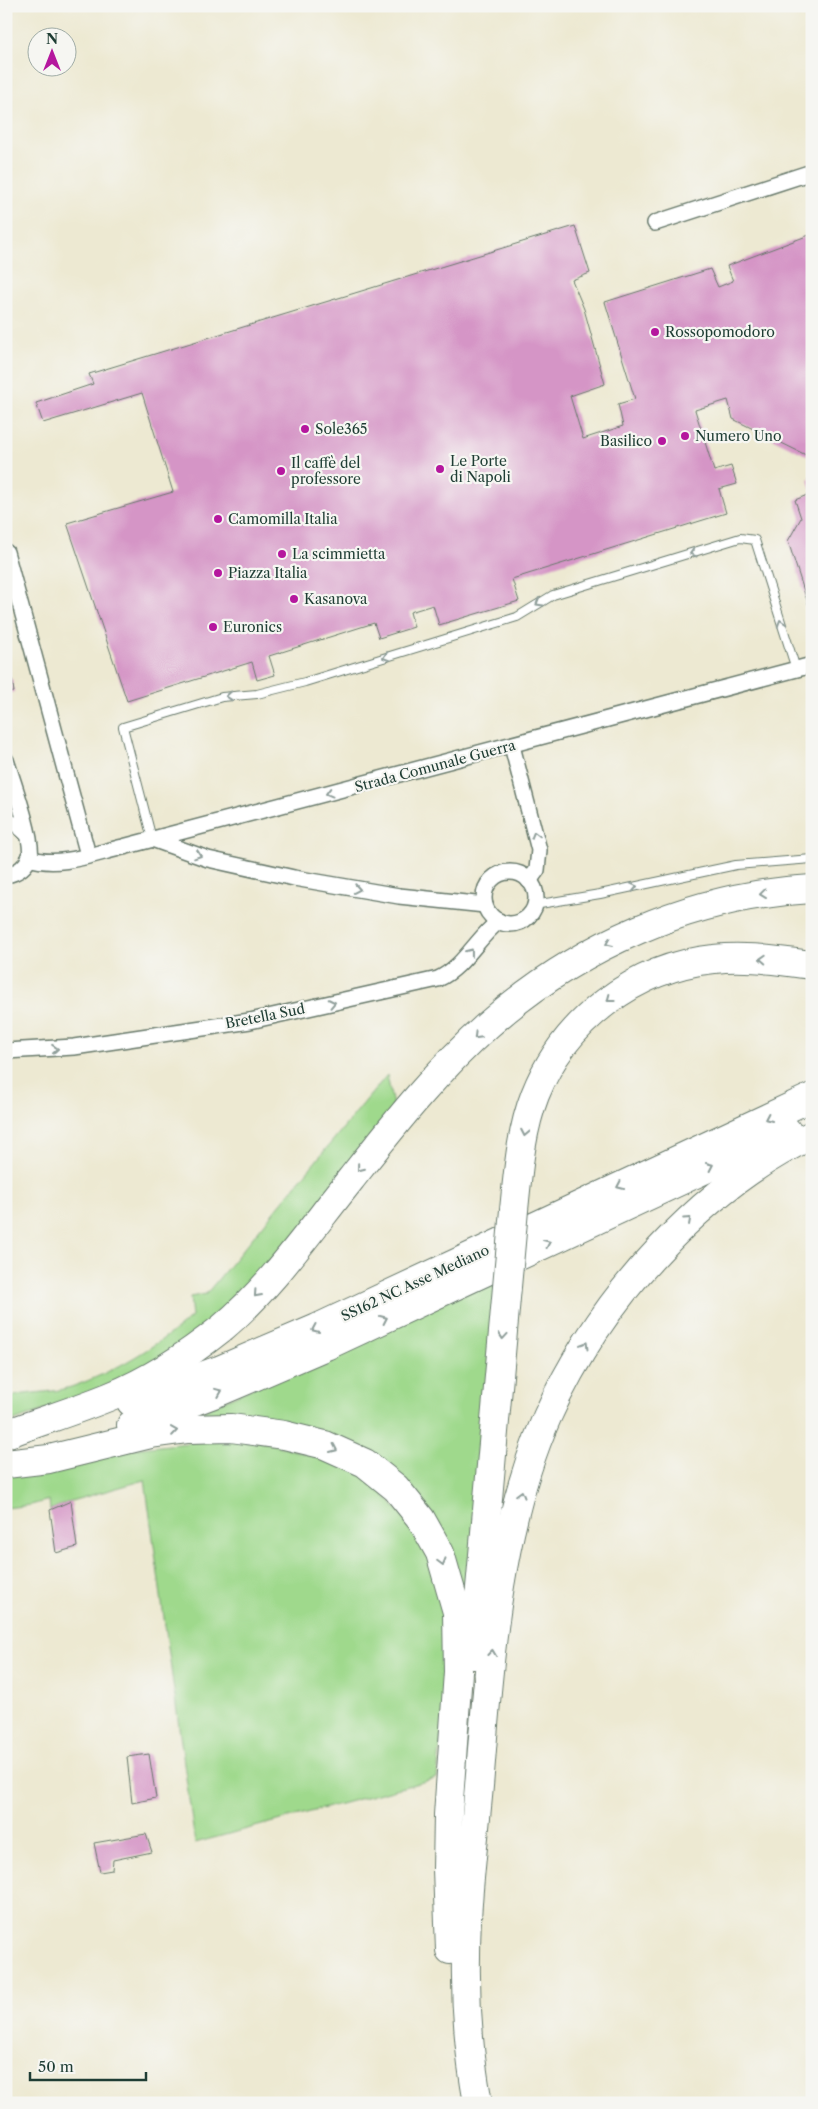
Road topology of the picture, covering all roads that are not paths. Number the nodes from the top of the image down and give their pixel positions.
1 (812, 172) edge
2 (655, 223) dead end
3 (6, 552) edge
4 (812, 666) edge
5 (796, 669) junction
6 (512, 746) junction
7 (6, 760) edge
8 (16, 792) junction
9 (6, 814) edge
10 (6, 822) edge
11 (27, 834) junction
12 (152, 839) junction
13 (88, 855) junction
14 (29, 858) junction
15 (812, 859) edge
16 (6, 875) edge
17 (529, 881) junction
18 (812, 889) edge
19 (485, 905) junction
20 (534, 906) junction
21 (499, 922) junction
22 (812, 965) edge
23 (6, 1051) edge
24 (812, 1097) edge
25 (812, 1119) edge
26 (812, 1135) edge
27 (6, 1436) edge
28 (6, 1459) edge
29 (6, 1464) edge
30 (450, 1953) junction
31 (462, 2103) edge
32 (478, 2103) edge

1 - 2 street
3 - 13 street
4 - 5 street, Strada Comunale Guerra
5 - 6 street, Strada Comunale Guerra
5 -> 12 lane
6 -> 12 street, Strada Comunale Guerra
17 -> 6 street
7 - 8 street
8 - 9 street
8 - 11 street
10 - 11 street
11 - 14 street
12 - 13 street, Strada Comunale Guerra
12 -> 19 street
13 - 14 street, Strada Comunale Guerra
14 - 16 street
20 -> 15 lane
17 - 19 street
17 - 20 street
18 -> 27 highway
19 - 21 street
20 - 21 street
23 -> 21 street, Bretella Sud
22 -> 30 highway, bridge
24 -> 27 highway, SS162 NC Asse Mediano
28 -> 25 highway, SS162 NC Asse Mediano
32 -> 26 highway
29 -> 30 highway
30 - 31 highway

